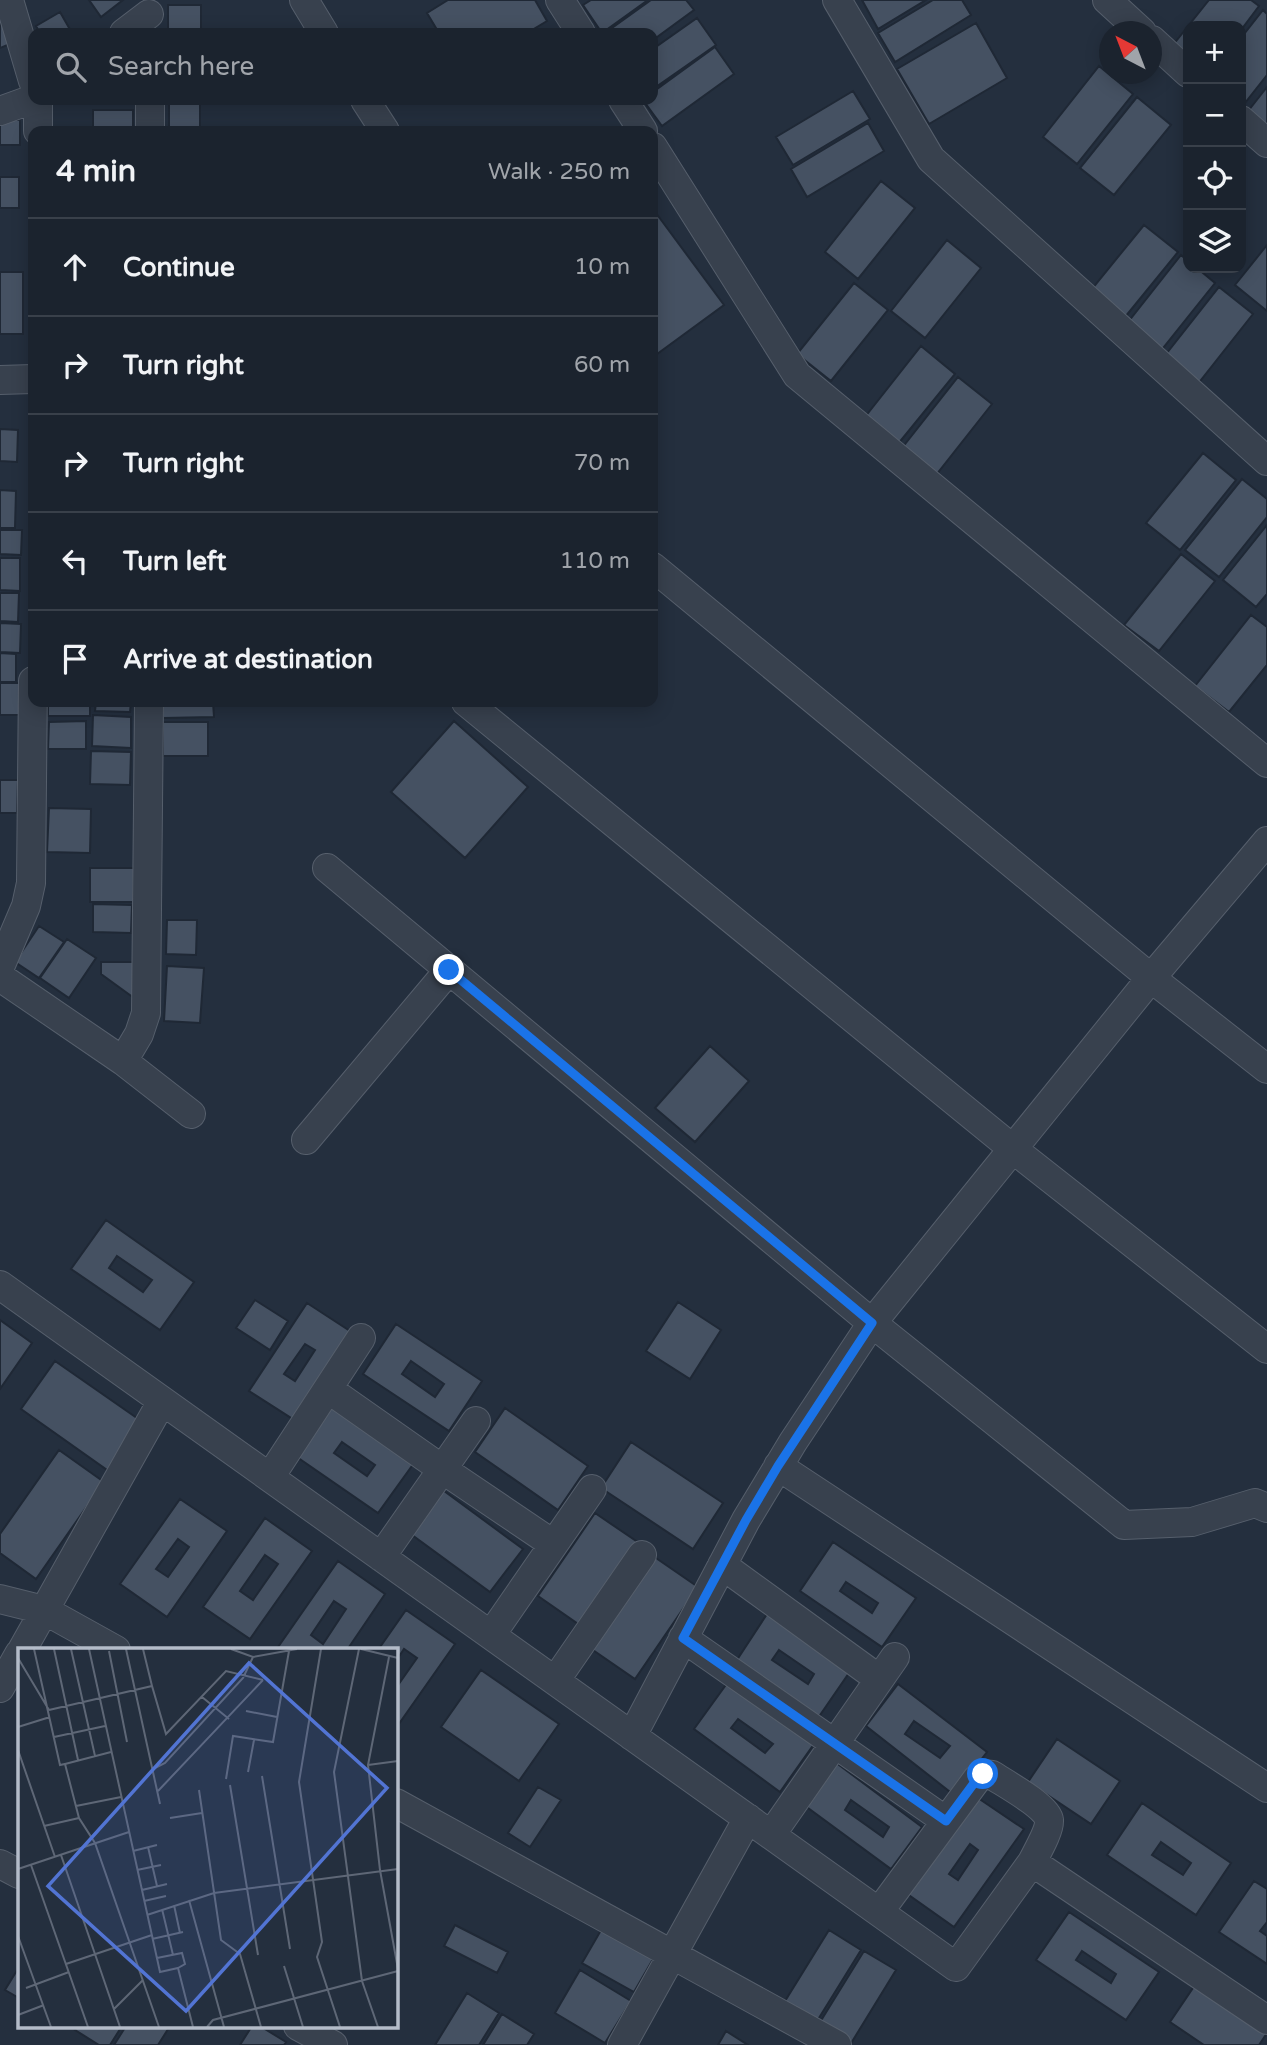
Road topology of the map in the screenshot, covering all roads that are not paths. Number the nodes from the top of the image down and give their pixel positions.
1 (9, 0) edge
2 (304, 0) edge
3 (560, 0) edge
4 (837, 0) edge
5 (1107, 0) edge
6 (1130, 21) edge
7 (131, 28) edge
8 (149, 28) edge
9 (321, 28) edge
10 (578, 28) edge
11 (1162, 49) edge
12 (28, 65) edge
13 (1183, 68) edge
14 (28, 102) edge
15 (36, 105) edge
16 (150, 105) edge
17 (368, 105) edge
18 (626, 105) edge
19 (0, 111) edge
20 (1246, 124) edge
21 (38, 126) edge
22 (150, 126) edge
23 (382, 126) edge
24 (640, 126) edge
25 (1267, 143) edge
26 (658, 155) edge
27 (28, 379) edge
28 (0, 380) edge
29 (1267, 461) edge
30 (658, 571) edge
31 (33, 707) edge
32 (149, 707) edge
33 (472, 707) edge
34 (1267, 763) edge
35 (1267, 841) edge
36 (327, 868) dead end
37 (0, 967) edge
38 (449, 970) junction
39 (0, 976) edge
40 (1151, 978) junction
41 (123, 1061) junction
42 (1267, 1069) edge
43 (191, 1114) dead end
44 (306, 1140) dead end
45 (1013, 1149) junction
46 (0, 1285) edge
47 (872, 1323) junction
48 (361, 1338) dead end
49 (1267, 1349) edge
50 (328, 1389) junction
51 (162, 1401) junction
52 (476, 1421) dead end
53 (778, 1466) junction
54 (442, 1469) junction
55 (270, 1477) junction
56 (592, 1489) dead end
57 (1267, 1508) edge
58 (553, 1544) junction
59 (642, 1555) dead end
60 (381, 1557) junction
61 (722, 1565) junction
62 (0, 1599) edge
63 (44, 1610) junction
64 (491, 1635) junction
65 (683, 1638) junction
66 (23, 1648) edge
67 (112, 1648) edge
68 (18, 1656) edge
69 (555, 1681) junction
70 (0, 1688) edge
71 (632, 1736) junction
72 (834, 1744) junction
73 (1267, 1788) edge
74 (397, 1804) edge
75 (748, 1818) junction
76 (946, 1821) junction
77 (771, 1835) junction
78 (1032, 1862) junction
79 (0, 1864) edge
80 (18, 1873) edge
81 (879, 1912) junction
82 (672, 1955) junction
83 (1267, 2020) edge
84 (302, 2028) edge
85 (333, 2045) edge
86 (622, 2045) edge
87 (837, 2045) edge

1 - 12 street
2 - 9 street
3 - 10 street
4 - 29 street
5 - 6 street
7 - 8 street
11 - 13 street
14 - 19 street
15 - 21 street
16 - 22 street
17 - 23 street
18 - 24 street
20 - 25 street
26 - 34 street
27 - 28 street
30 - 40 street
31 - 37 street
32 - 41 street
33 - 45 street
35 - 40 street
36 - 38 street
38 - 44 street
38 - 47 street
39 - 41 street
40 - 42 street
40 - 45 street
41 - 43 street
45 - 47 street
45 - 49 street
46 - 51 street
47 - 53 street
47 - 57 street
48 - 50 street
50 - 54 street
50 - 55 street
51 - 55 street
51 - 63 street
52 - 54 street
53 - 61 street
53 - 73 street
54 - 58 street
54 - 60 street
55 - 60 street
56 - 58 street
58 - 64 street
59 - 69 street
60 - 64 street
61 - 65 street
61 - 72 street
62 - 63 street
63 - 66 street
63 - 67 street
64 - 69 street
65 - 71 street
65 - 72 street
68 - 70 street
69 - 71 street
71 - 75 street
72 - 76 street
72 - 77 street
74 - 82 street
75 - 77 street
75 - 82 street
76 - 78 street
76 - 81 street
77 - 81 street
78 - 81 street
78 - 83 street
79 - 80 street
82 - 86 street
82 - 87 street
84 - 85 street

